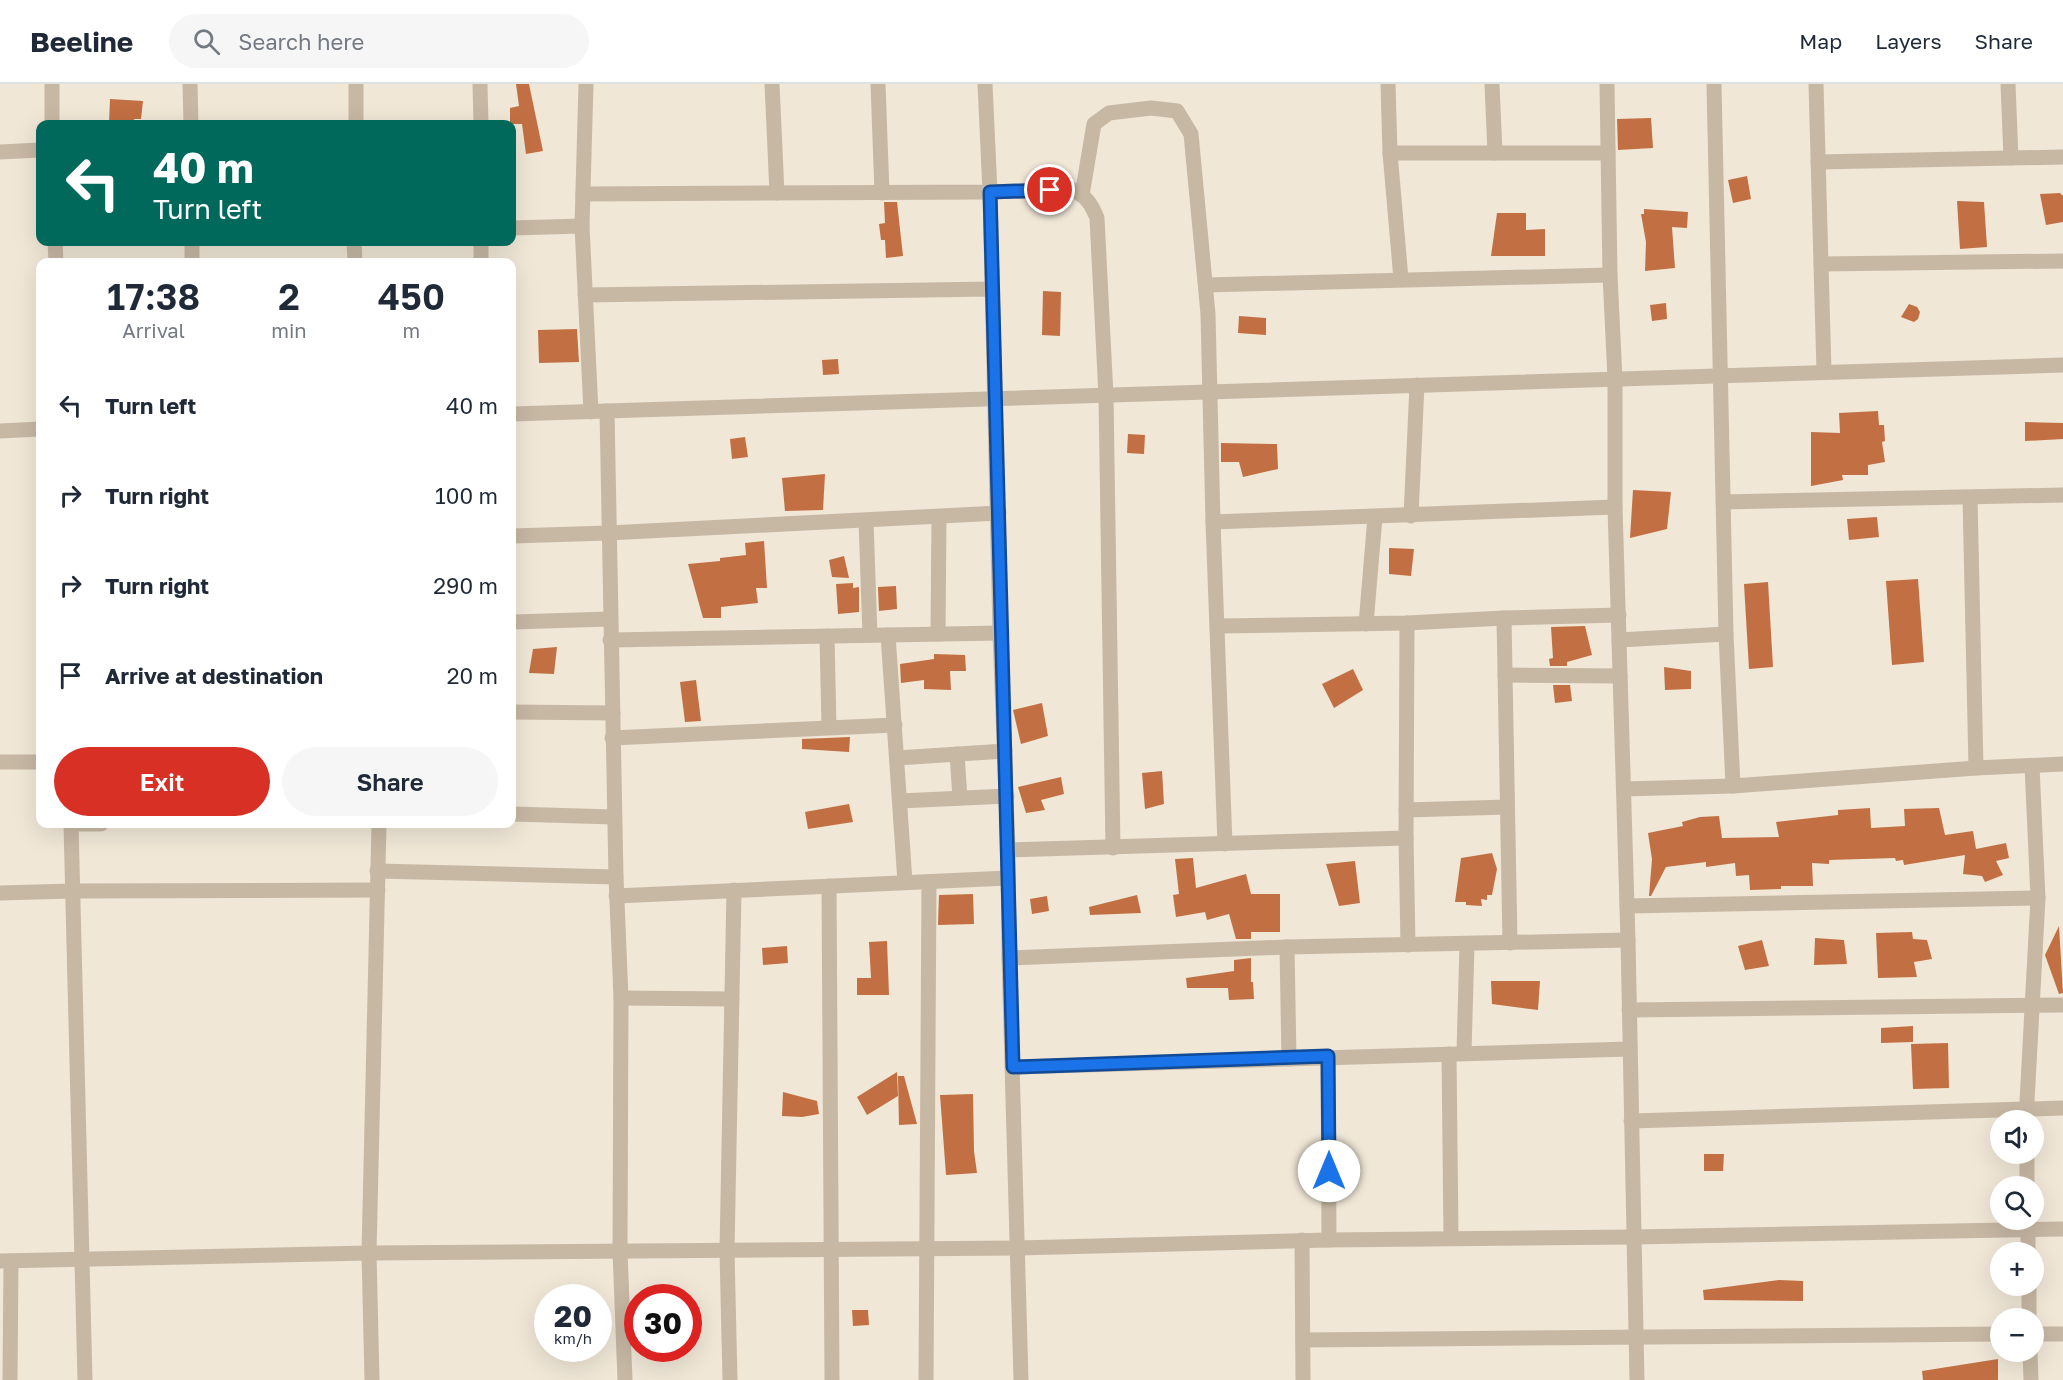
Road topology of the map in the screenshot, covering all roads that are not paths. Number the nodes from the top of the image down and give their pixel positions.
1 (52, 84) edge
2 (190, 84) edge
3 (356, 84) edge
4 (480, 84) edge
5 (586, 84) edge
6 (772, 84) edge
7 (878, 84) edge
8 (985, 84) edge
9 (1388, 84) edge
10 (1492, 84) edge
11 (1607, 84) edge
12 (1714, 84) edge
13 (1816, 84) edge
14 (2008, 84) edge
15 (52, 120) edge
16 (190, 120) edge
17 (356, 120) edge
18 (481, 120) edge
19 (36, 150) edge
20 (0, 152) edge
21 (1390, 153) junction
22 (1495, 153) junction
23 (1608, 153) junction
24 (2063, 157) edge
25 (2011, 158) junction
26 (1818, 162) junction
27 (990, 192) junction
28 (777, 193) junction
29 (882, 193) junction
30 (583, 194) junction
31 (1082, 195) junction
32 (582, 226) junction
33 (516, 228) edge
34 (2063, 261) edge
35 (1821, 264) junction
36 (1610, 275) junction
37 (1401, 279) junction
38 (1206, 285) junction
39 (992, 289) junction
40 (585, 295) junction
41 (2063, 365) edge
42 (1824, 372) junction
43 (1720, 376) junction
44 (1615, 379) junction
45 (1418, 385) junction
46 (1211, 392) junction
47 (1106, 396) junction
48 (995, 399) junction
49 (599, 412) junction
50 (516, 414) edge
51 (36, 429) edge
52 (0, 431) edge
53 (2063, 495) edge
54 (1970, 498) junction
55 (1723, 502) junction
56 (1615, 507) junction
57 (999, 513) junction
58 (1412, 516) junction
59 (1375, 517) junction
60 (939, 518) junction
61 (866, 521) junction
62 (1213, 522) junction
63 (608, 533) junction
64 (516, 536) edge
65 (1618, 615) junction
66 (1504, 618) junction
67 (610, 619) junction
68 (516, 622) edge
69 (1407, 623) junction
70 (1366, 624) junction
71 (1218, 626) junction
72 (1000, 633) junction
73 (938, 634) junction
74 (1726, 634) junction
75 (870, 635) junction
76 (888, 635) junction
77 (827, 636) junction
78 (610, 640) junction
79 (1619, 640) junction
80 (1505, 675) junction
81 (1620, 676) junction
82 (516, 712) edge
83 (613, 713) junction
84 (896, 725) junction
85 (829, 727) junction
86 (612, 738) junction
87 (1005, 751) junction
88 (957, 754) junction
89 (897, 758) junction
90 (0, 762) edge
91 (36, 762) edge
92 (2063, 764) edge
93 (2032, 766) junction
94 (1976, 768) junction
95 (1733, 786) junction
96 (1624, 789) junction
97 (1007, 796) junction
98 (960, 798) junction
99 (900, 801) junction
100 (1507, 807) junction
101 (1406, 810) junction
102 (516, 814) edge
103 (615, 817) junction
104 (71, 828) edge
105 (379, 828) edge
106 (1406, 838) junction
107 (1225, 844) junction
108 (1113, 848) junction
109 (1008, 850) junction
110 (378, 871) junction
111 (616, 877) junction
112 (1008, 878) junction
113 (905, 882) junction
114 (929, 882) junction
115 (829, 886) junction
116 (378, 890) junction
117 (734, 890) junction
118 (72, 891) junction
119 (0, 893) edge
120 (616, 896) junction
121 (2038, 898) junction
122 (1627, 906) junction
123 (1628, 940) junction
124 (1510, 943) junction
125 (1467, 944) junction
126 (1408, 945) junction
127 (1287, 947) junction
128 (1009, 958) junction
129 (621, 998) junction
130 (732, 999) junction
131 (2031, 1005) junction
132 (2063, 1005) edge
133 (1629, 1010) junction
134 (1630, 1049) junction
135 (1456, 1054) junction
136 (1328, 1056) junction
137 (1289, 1059) junction
138 (1013, 1067) junction
139 (2063, 1108) edge
140 (2026, 1110) edge
141 (2044, 1112) edge
142 (1990, 1116) edge
143 (1631, 1121) junction
144 (1990, 1225) edge
145 (2044, 1226) edge
146 (2063, 1229) edge
147 (1634, 1237) junction
148 (1451, 1238) junction
149 (1329, 1239) junction
150 (1302, 1240) junction
151 (830, 1248) junction
152 (1018, 1248) junction
153 (926, 1249) junction
154 (620, 1251) junction
155 (727, 1251) junction
156 (369, 1253) junction
157 (81, 1260) junction
158 (5, 1261) edge
159 (2044, 1334) edge
160 (2063, 1334) edge
161 (1990, 1335) edge
162 (1636, 1336) junction
163 (1303, 1340) junction
164 (2030, 1362) edge
165 (10, 1380) edge
166 (85, 1380) edge
167 (372, 1380) edge
168 (625, 1380) edge
169 (730, 1380) edge
170 (832, 1380) edge
171 (927, 1380) edge
172 (1021, 1380) edge
173 (1303, 1380) edge
174 (1637, 1380) edge
175 (2031, 1380) edge

1 - 15 street
2 - 16 street
3 - 17 street
4 - 18 street
5 - 30 street
6 - 28 street
7 - 29 street
8 - 27 street
9 - 21 street
10 - 22 street
11 - 23 street
12 - 43 street
13 - 26 street
14 - 25 street
19 - 20 street
21 - 22 street
21 - 37 street
22 - 23 street
23 - 36 street
24 - 25 street
25 - 26 street
26 - 35 street
27 - 29 street
27 - 31 street
27 - 39 street
28 - 29 street
28 - 30 street
30 - 32 street
31 - 38 street
31 - 47 street
32 - 33 street
32 - 40 street
34 - 35 street
35 - 42 street
36 - 37 street
36 - 44 street
37 - 38 street
38 - 46 street
39 - 40 street
39 - 48 street
40 - 49 street
41 - 42 street
42 - 43 street
43 - 44 street
43 - 55 street
44 - 45 street
44 - 56 street
45 - 46 street
45 - 58 street
46 - 47 street
46 - 62 street
47 - 48 street
47 - 108 street
48 - 49 street
48 - 57 street
49 - 50 street
49 - 63 street
51 - 52 street
53 - 54 street
54 - 55 street
54 - 94 street
55 - 74 street
56 - 58 street
56 - 65 street
57 - 60 street
57 - 72 street
58 - 59 street
59 - 62 street
59 - 70 street
60 - 61 street
60 - 73 street
61 - 63 street
61 - 75 street
62 - 71 street
63 - 64 street
63 - 67 street
65 - 66 street
65 - 79 street
66 - 69 street
66 - 80 street
67 - 68 street
67 - 78 street
69 - 70 street
69 - 101 street
70 - 71 street
71 - 107 street
72 - 73 street
72 - 87 street
73 - 76 street
74 - 79 street
74 - 95 street
75 - 76 street
75 - 77 street
76 - 84 street
77 - 78 street
77 - 85 street
78 - 83 street
79 - 81 street
80 - 81 street
80 - 100 street
81 - 96 street
82 - 83 street
83 - 86 street
84 - 85 street
84 - 89 street
85 - 86 street
86 - 103 street
87 - 88 street
87 - 97 street
88 - 89 street
88 - 98 street
89 - 99 street
90 - 91 street
92 - 93 street
93 - 94 street
93 - 121 street
94 - 95 street
95 - 96 street
96 - 122 street
97 - 98 street
97 - 109 street
98 - 99 street
99 - 113 street
100 - 101 street
100 - 124 street
101 - 106 street
102 - 103 street
103 - 111 street
104 - 118 street
105 - 110 street
106 - 107 street
106 - 126 street
107 - 108 street
108 - 109 street
109 - 112 street
110 - 111 street
110 - 116 street
111 - 120 street
112 - 114 street
112 - 128 street
113 - 114 street
113 - 115 street
114 - 153 street
115 - 117 street
115 - 151 street
116 - 118 street
116 - 156 street
117 - 120 street
117 - 130 street
118 - 119 street
118 - 157 street
120 - 129 street
121 - 122 street
121 - 131 street
122 - 123 street
123 - 124 street
123 - 133 street
124 - 125 street
125 - 126 street
125 - 135 street
126 - 127 street
127 - 128 street
127 - 137 street
128 - 138 street
129 - 130 street
129 - 154 street
130 - 155 street
131 - 132 street
131 - 133 street
131 - 140 street
133 - 134 street
134 - 135 street
134 - 143 street
135 - 136 street
135 - 148 street
136 - 137 street
136 - 149 street
137 - 138 street
138 - 152 street
139 - 141 street
142 - 143 street
143 - 147 street
144 - 147 street
145 - 146 street
147 - 148 street
147 - 162 street
148 - 149 street
149 - 150 street
150 - 152 street
150 - 163 street
151 - 153 street
151 - 155 street
151 - 170 street
152 - 153 street
152 - 172 street
153 - 171 street
154 - 155 street
154 - 156 street
154 - 168 street
155 - 169 street
156 - 157 street
156 - 167 street
157 - 158 street
157 - 166 street
158 - 165 street
159 - 160 street
161 - 162 street
162 - 163 street
162 - 174 street
163 - 173 street
164 - 175 street

